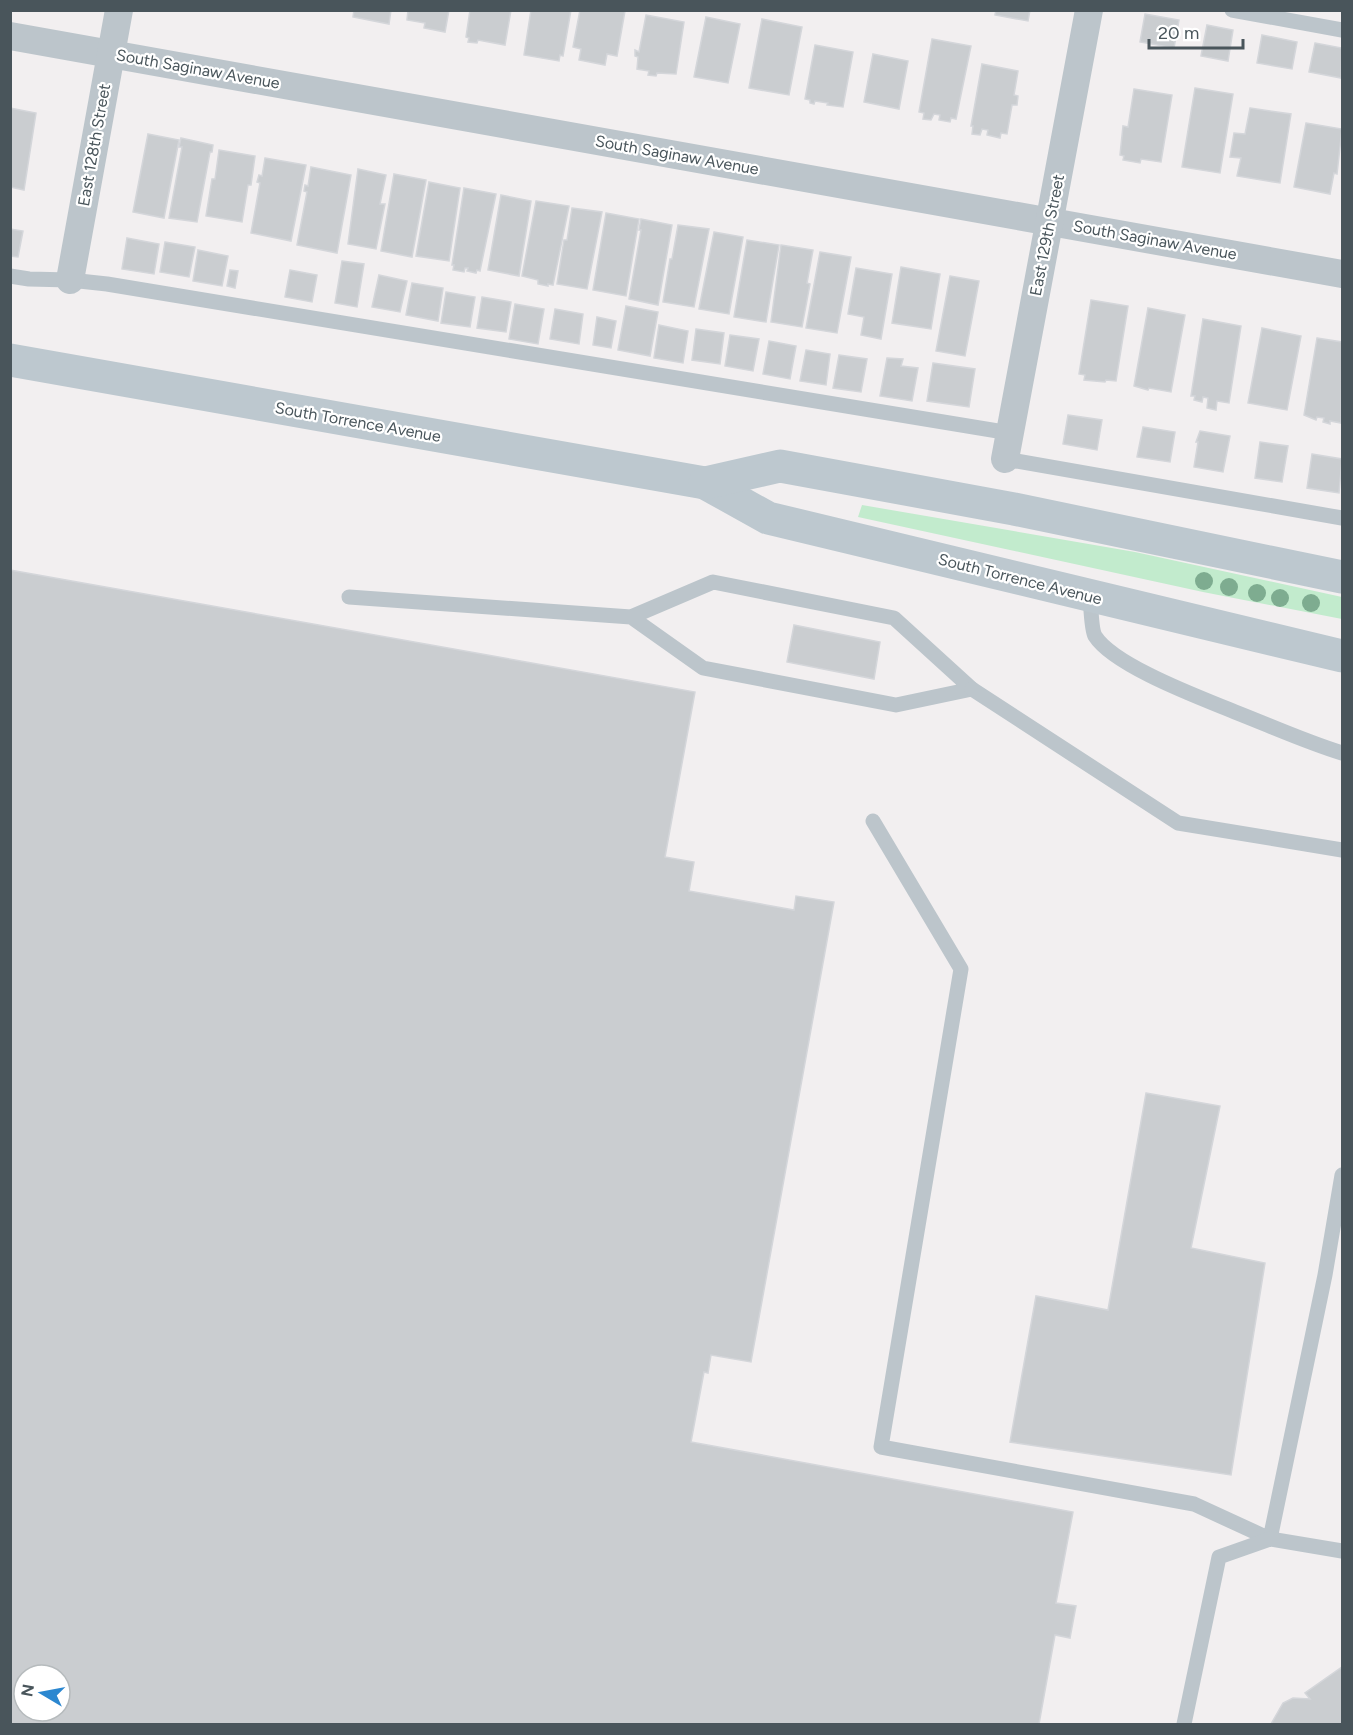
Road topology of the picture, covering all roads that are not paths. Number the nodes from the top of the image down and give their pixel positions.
1 (119, 10) edge
2 (1089, 10) edge
3 (1232, 10) edge
4 (1342, 30) edge
5 (10, 36) edge
6 (111, 54) junction
7 (1050, 221) junction
8 (1342, 274) edge
9 (10, 276) edge
10 (70, 280) junction
11 (10, 360) edge
12 (1007, 446) junction
13 (705, 483) junction
14 (1342, 518) edge
15 (1342, 577) edge
16 (1090, 595) junction
17 (349, 597) dead end
18 (631, 617) junction
19 (1342, 656) edge
20 (972, 689) junction
21 (1342, 753) edge
22 (873, 821) dead end
23 (1342, 850) edge
24 (1342, 1175) edge
25 (1270, 1539) junction
26 (1342, 1551) edge
27 (1184, 1725) edge

1 - 6 street, East 128th Street
2 - 7 street, East 129th Street
3 - 4 lane
5 - 6 street, South Saginaw Avenue
6 - 7 street, South Saginaw Avenue
6 - 10 street, East 128th Street
7 - 8 street, South Saginaw Avenue
7 - 12 street, East 129th Street
9 - 10 lane
10 - 12 lane
11 - 13 main road, South Torrence Avenue
12 - 14 lane
13 - 15 main road, South Torrence Avenue
13 - 16 main road, South Torrence Avenue
16 - 19 main road, South Torrence Avenue
16 - 21 lane
17 - 18 lane
18 - 20 lane
18 - 20 lane
20 - 23 lane
22 - 25 lane
24 - 25 lane
25 - 26 lane
25 - 27 lane

